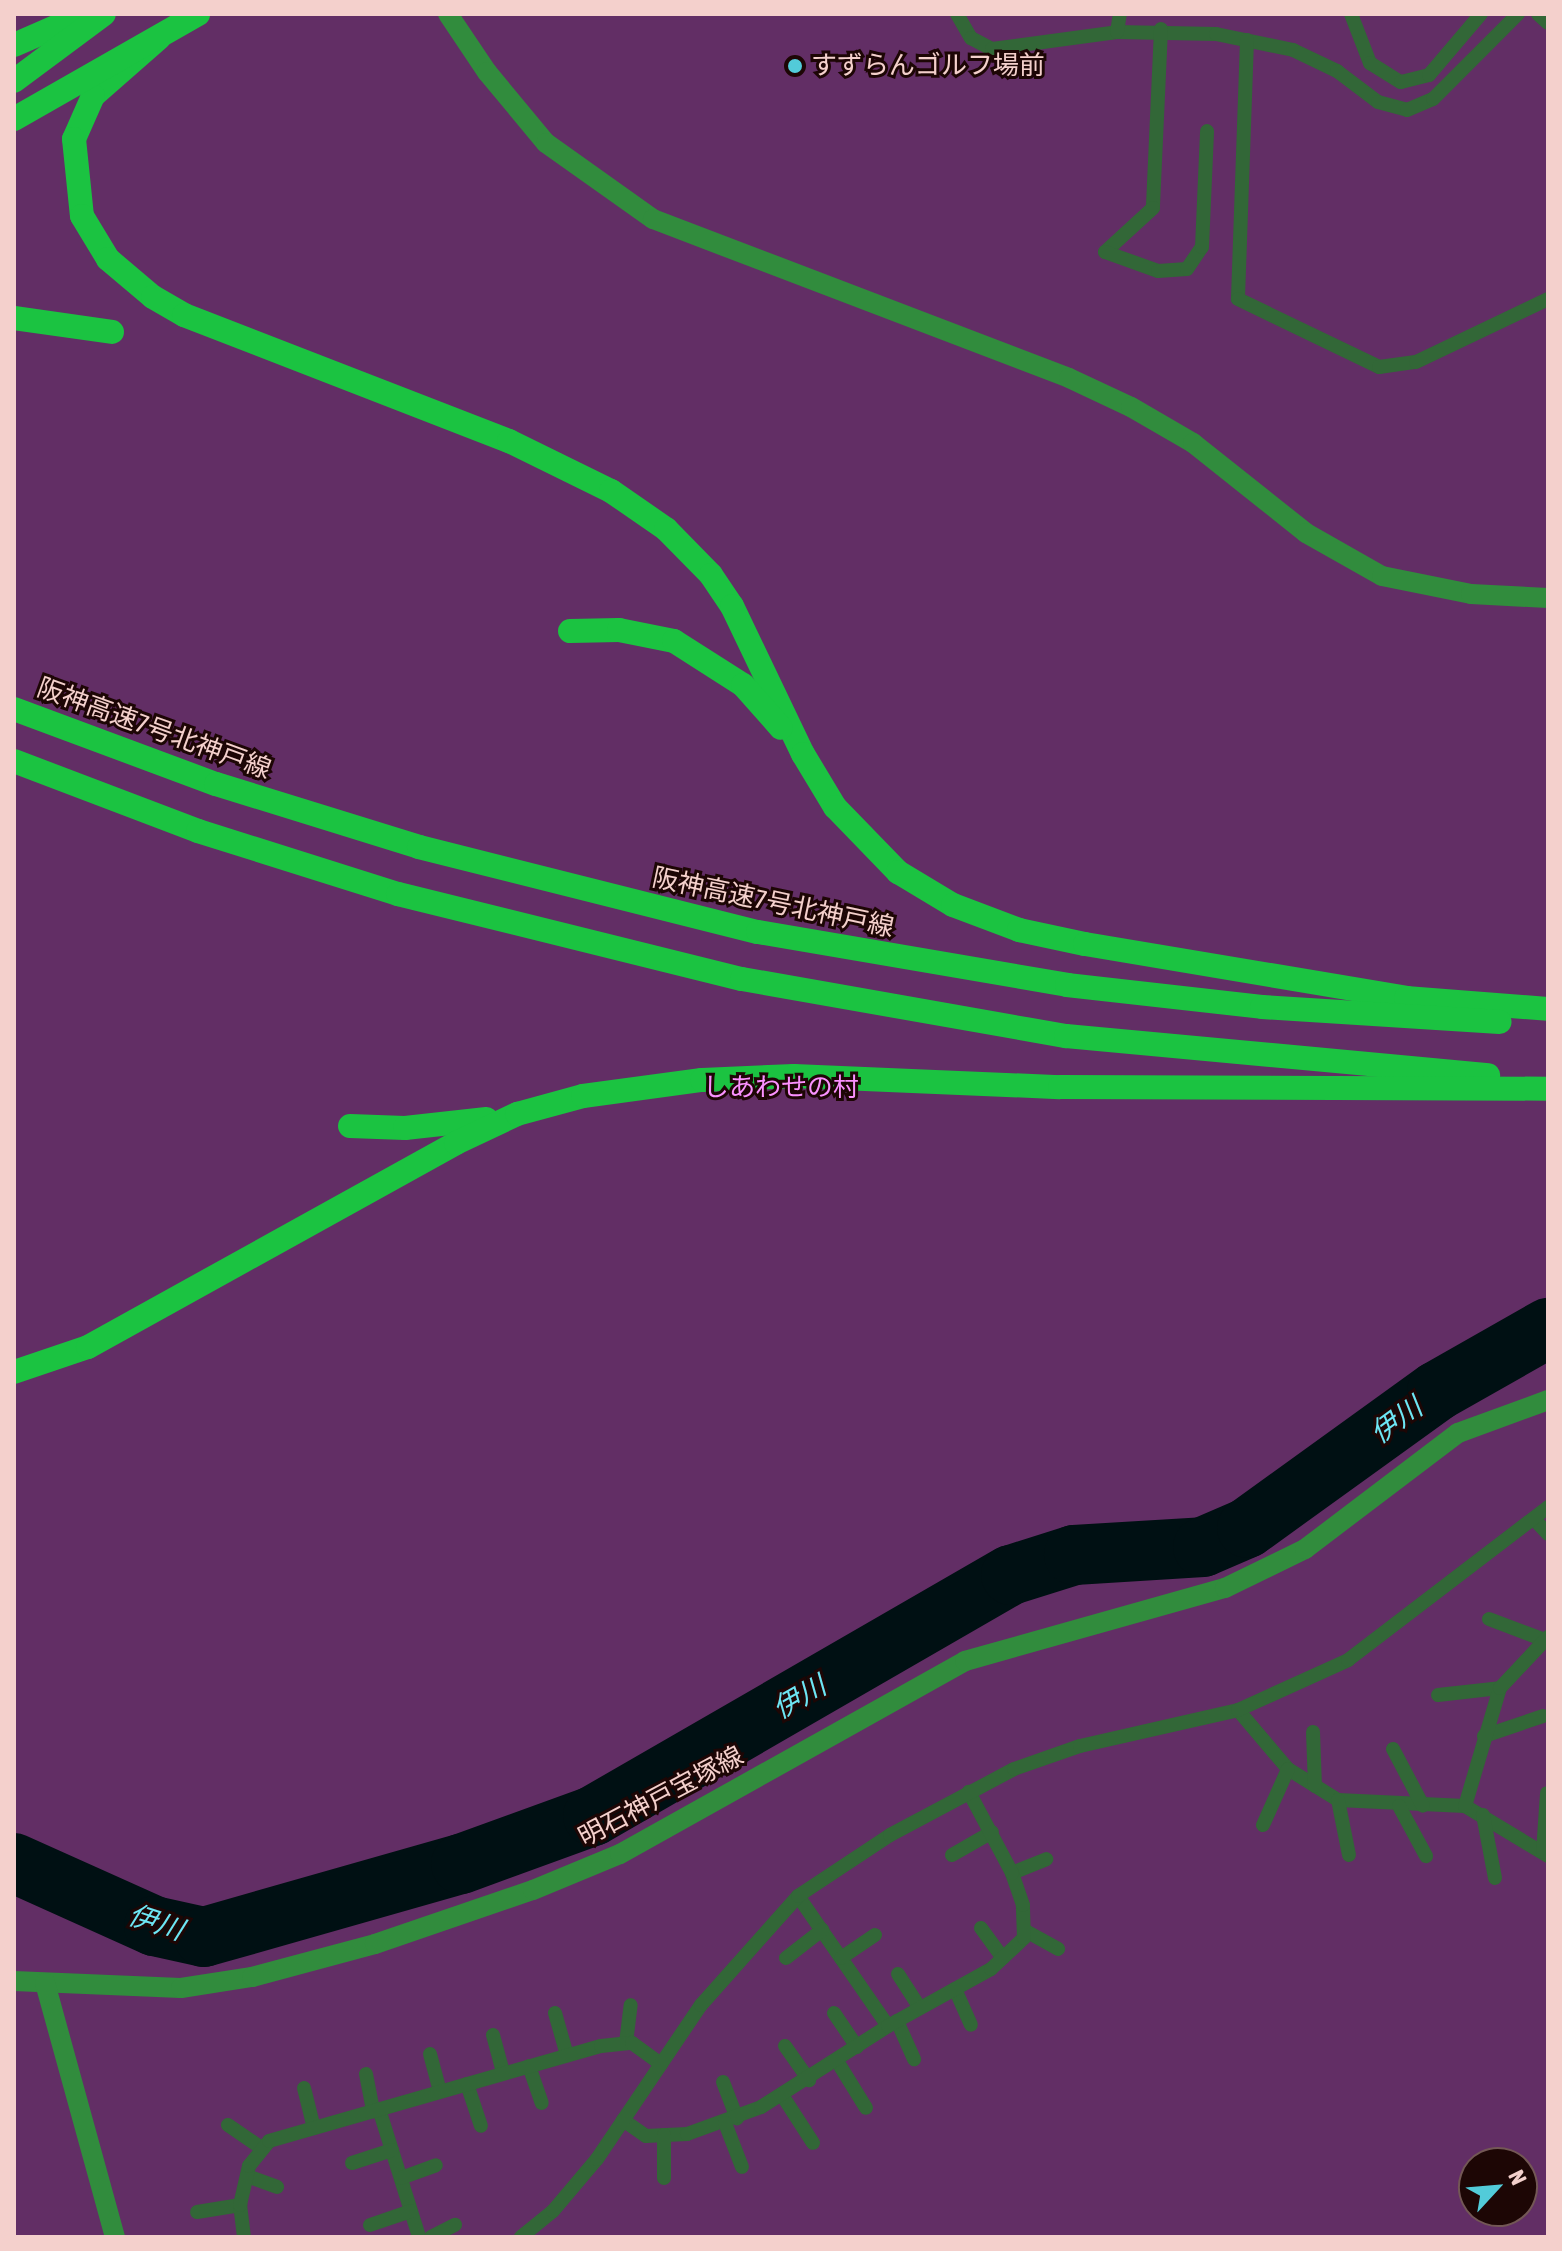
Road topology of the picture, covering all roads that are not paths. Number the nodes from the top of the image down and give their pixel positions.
1 (85, 14) edge
2 (104, 14) edge
3 (198, 14) edge
4 (448, 14) edge
5 (957, 14) edge
6 (1120, 14) edge
7 (1351, 14) edge
8 (1481, 14) edge
9 (1518, 14) edge
10 (1538, 14) edge
11 (1548, 23) edge
12 (1161, 29) junction
13 (1117, 32) junction
14 (159, 38) junction
15 (1247, 40) junction
16 (14, 45) edge
17 (14, 81) edge
18 (14, 119) edge
19 (1207, 131) dead end
20 (1548, 299) edge
21 (14, 318) edge
22 (112, 332) dead end
23 (1548, 598) edge
24 (570, 631) dead end
25 (14, 709) edge
26 (803, 754) junction
27 (14, 761) edge
28 (1405, 1008) junction
29 (1548, 1009) edge
30 (1548, 1024) edge
31 (1402, 1080) junction
32 (1548, 1080) edge
33 (1548, 1089) edge
34 (517, 1114) junction
35 (350, 1126) dead end
36 (14, 1372) edge
37 (1548, 1400) edge
38 (1548, 1507) edge
39 (1535, 1520) junction
40 (1548, 1534) edge
41 (1489, 1619) dead end
42 (1546, 1638) edge
43 (1500, 1688) junction
44 (1438, 1695) dead end
45 (1238, 1710) junction
46 (1543, 1716) dead end
47 (1313, 1732) dead end
48 (1484, 1736) junction
49 (1393, 1749) dead end
50 (1288, 1769) junction
51 (1315, 1786) junction
52 (969, 1792) junction
53 (1547, 1793) edge
54 (1338, 1800) junction
55 (1399, 1806) junction
56 (1423, 1806) junction
57 (1465, 1806) junction
58 (1483, 1815) junction
59 (1263, 1825) dead end
60 (992, 1832) junction
61 (1545, 1854) edge
62 (952, 1855) dead end
63 (1349, 1855) dead end
64 (1426, 1856) dead end
65 (1046, 1859) dead end
66 (1012, 1873) junction
67 (1495, 1878) dead end
68 (798, 1896) junction
69 (981, 1928) dead end
70 (822, 1930) junction
71 (1024, 1930) junction
72 (875, 1935) dead end
73 (1058, 1949) dead end
74 (786, 1958) dead end
75 (841, 1958) junction
76 (1003, 1958) junction
77 (898, 1974) dead end
78 (14, 1981) edge
79 (45, 1983) junction
80 (955, 1989) junction
81 (631, 2005) dead end
82 (920, 2008) junction
83 (555, 2013) dead end
84 (834, 2013) dead end
85 (892, 2024) junction
86 (971, 2025) dead end
87 (493, 2035) dead end
88 (626, 2043) junction
89 (785, 2046) dead end
90 (857, 2047) junction
91 (430, 2054) dead end
92 (567, 2055) junction
93 (914, 2059) dead end
94 (837, 2061) junction
95 (661, 2064) junction
96 (529, 2066) junction
97 (503, 2073) junction
98 (366, 2074) dead end
99 (809, 2080) junction
100 (723, 2082) dead end
101 (467, 2084) junction
102 (304, 2088) dead end
103 (440, 2091) junction
104 (782, 2095) junction
105 (542, 2103) dead end
106 (866, 2108) dead end
107 (376, 2110) junction
108 (623, 2120) junction
109 (731, 2120) junction
110 (228, 2125) dead end
111 (481, 2126) dead end
112 (314, 2128) junction
113 (664, 2135) junction
114 (813, 2143) dead end
115 (263, 2149) junction
116 (392, 2150) junction
117 (352, 2163) dead end
118 (436, 2165) dead end
119 (742, 2167) dead end
120 (247, 2176) junction
121 (401, 2178) junction
122 (664, 2178) dead end
123 (277, 2187) dead end
124 (240, 2205) junction
125 (411, 2211) junction
126 (197, 2212) dead end
127 (370, 2225) dead end
128 (455, 2225) dead end
129 (115, 2237) edge
130 (244, 2237) edge
131 (419, 2237) edge
132 (431, 2237) edge
133 (521, 2237) edge

1 - 16 highway
2 - 17 highway
3 - 14 highway
4 - 23 street
5 - 13 lane
6 - 13 lane
7 - 8 lane
9 - 15 lane
10 - 11 lane
12 - 13 lane
12 - 15 lane
12 - 19 lane
14 - 18 highway
14 - 26 highway
15 - 20 lane
21 - 22 highway
24 - 26 highway
25 - 28 highway, 阪神高速7号北神戸線
26 - 28 highway
27 - 31 highway
28 - 29 highway
28 - 30 highway, 阪神高速7号北神戸線
31 - 32 highway
31 - 33 highway
31 - 34 highway
34 - 35 highway
34 - 36 highway
37 - 79 street, 明石神戸宝塚線
38 - 39 lane
39 - 40 lane
39 - 45 lane
41 - 42 lane
42 - 43 lane
43 - 44 lane
43 - 48 lane
45 - 50 lane
45 - 52 lane
46 - 48 lane
47 - 51 lane
48 - 57 lane
49 - 56 lane
50 - 51 lane
50 - 59 lane
51 - 54 lane
52 - 60 lane
52 - 68 lane
53 - 61 lane
54 - 55 lane
54 - 63 lane
55 - 56 lane
55 - 64 lane
56 - 57 lane
57 - 58 lane
58 - 61 lane
58 - 67 lane
60 - 62 lane
60 - 66 lane
65 - 66 lane
66 - 71 lane
68 - 70 lane
68 - 95 lane
69 - 76 lane
70 - 74 lane
70 - 75 lane
71 - 73 lane
71 - 76 lane
72 - 75 lane
75 - 85 lane
76 - 80 lane
77 - 82 lane
78 - 79 street, 明石神戸宝塚線
79 - 129 street
80 - 82 lane
80 - 86 lane
81 - 88 lane
82 - 85 lane
83 - 92 lane
84 - 90 lane
85 - 90 lane
85 - 93 lane
87 - 97 lane
88 - 92 lane
88 - 95 lane
89 - 99 lane
90 - 94 lane
91 - 103 lane
92 - 96 lane
94 - 99 lane
94 - 106 lane
95 - 108 lane
96 - 97 lane
96 - 105 lane
97 - 101 lane
98 - 107 lane
99 - 104 lane
100 - 109 lane
101 - 103 lane
101 - 111 lane
102 - 112 lane
103 - 107 lane
104 - 109 lane
104 - 114 lane
107 - 112 lane
107 - 116 lane
108 - 113 lane
108 - 133 lane
109 - 113 lane
109 - 119 lane
110 - 115 lane
112 - 115 lane
113 - 122 lane
115 - 120 lane
116 - 117 lane
116 - 121 lane
118 - 121 lane
120 - 123 lane
120 - 124 lane
121 - 125 lane
124 - 126 lane
124 - 130 lane
125 - 127 lane
125 - 131 lane
128 - 132 lane

